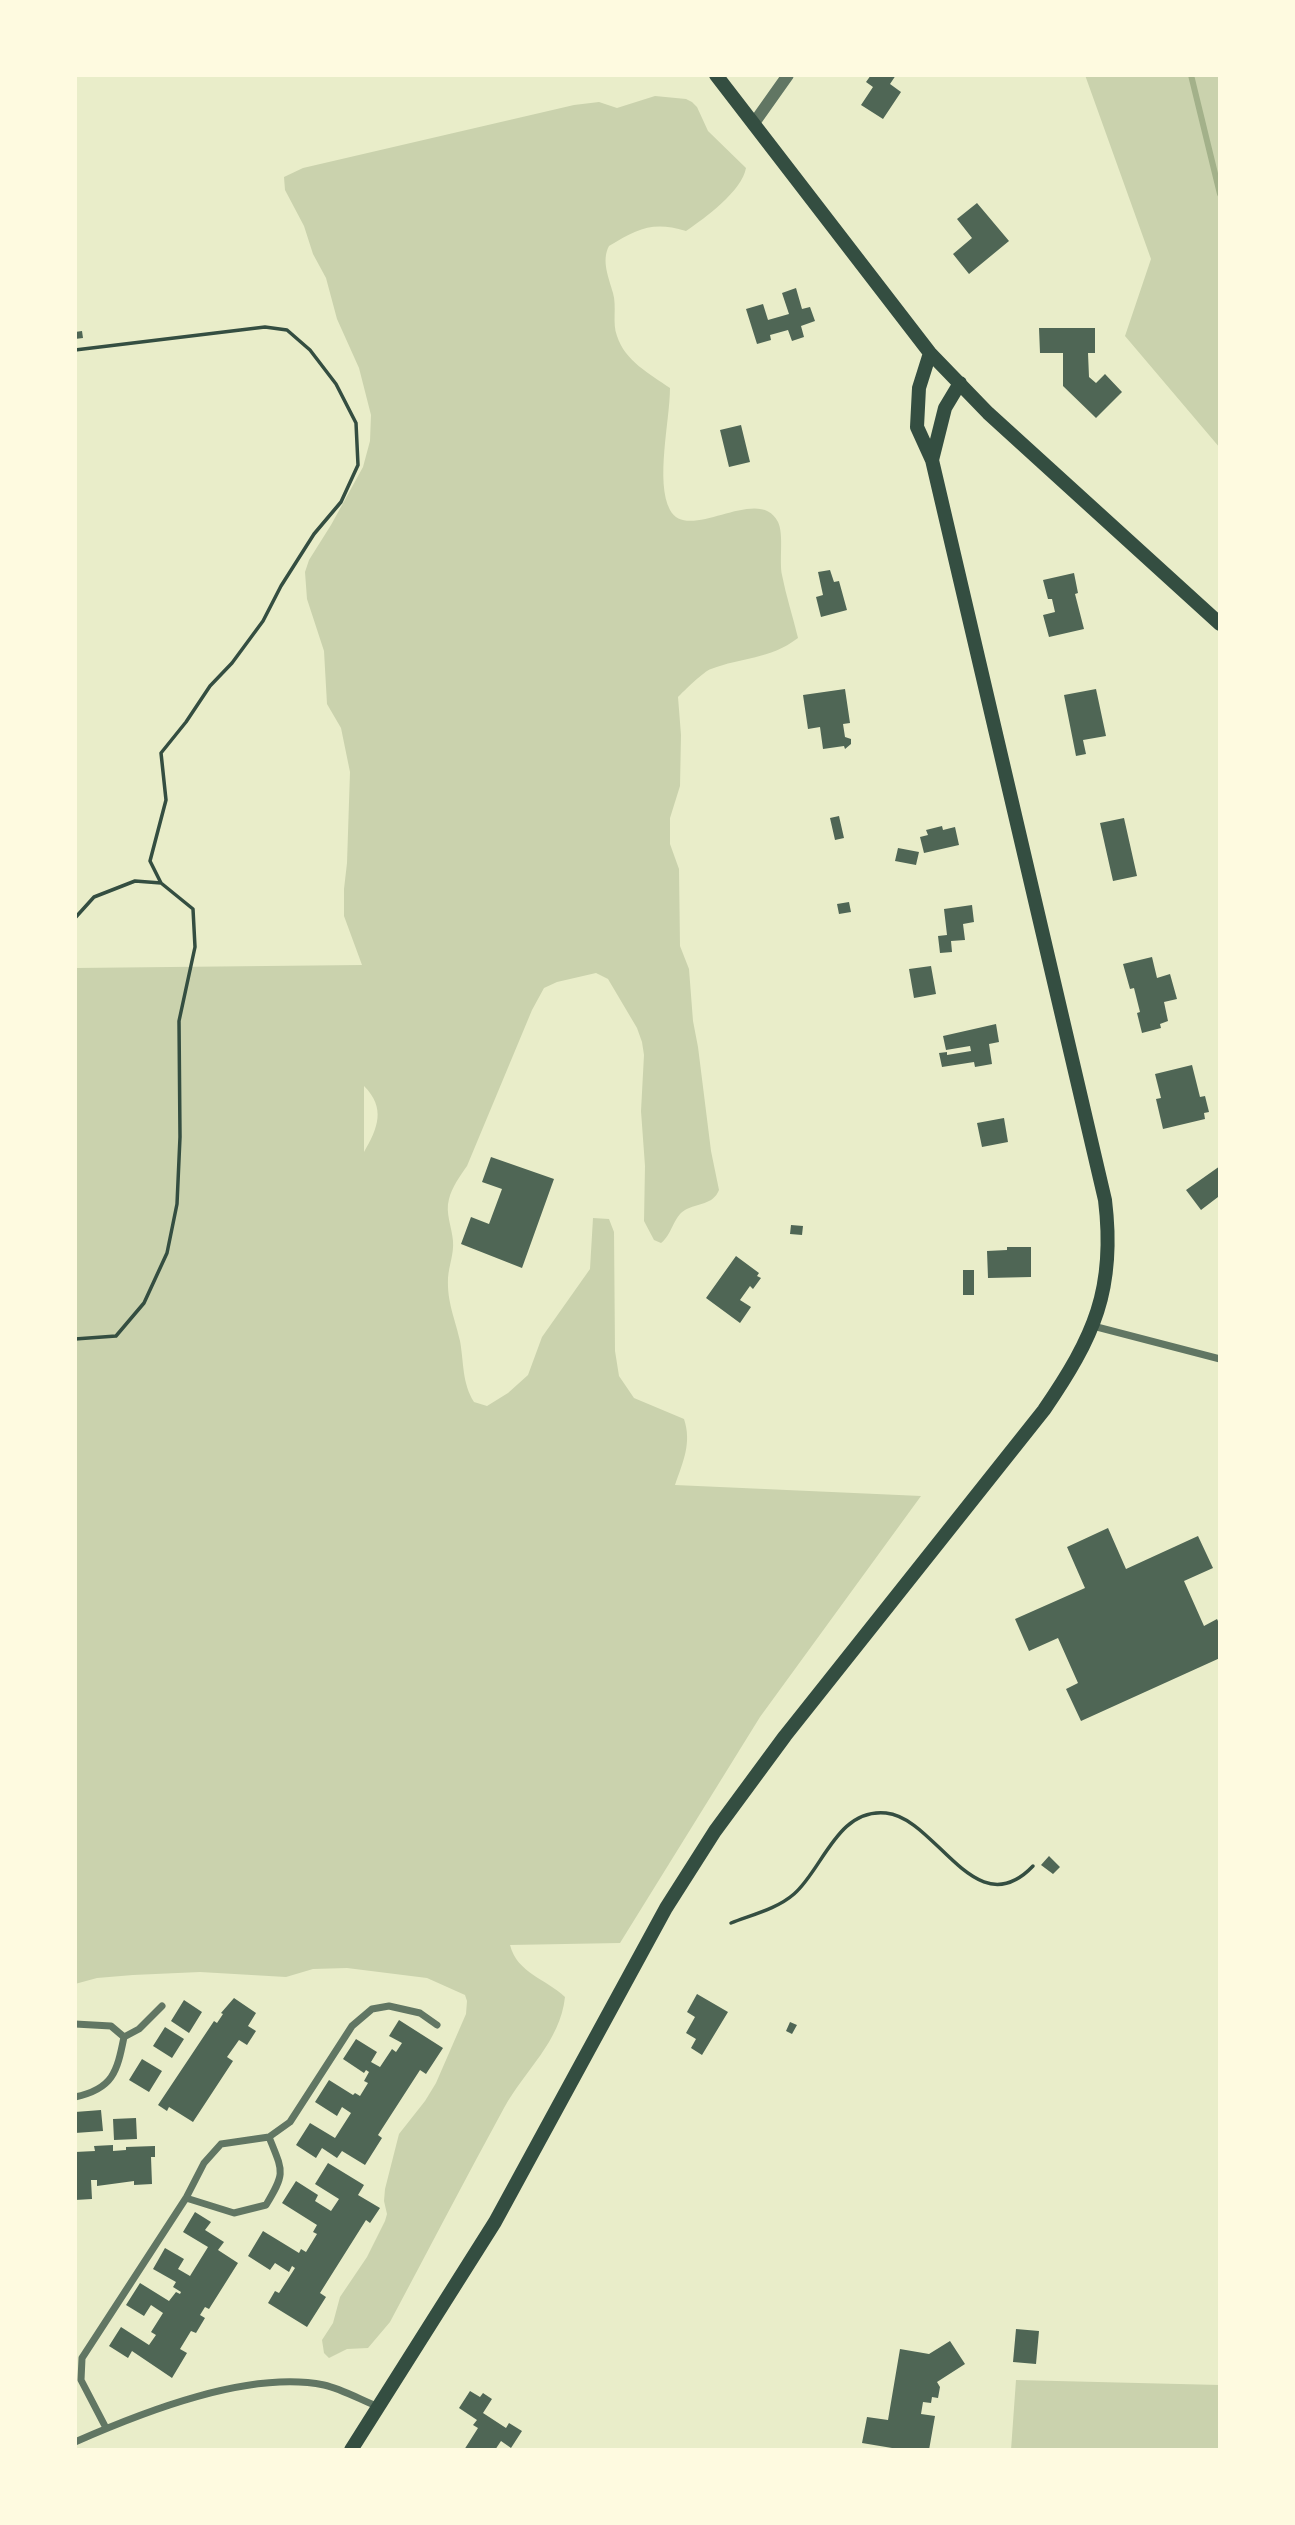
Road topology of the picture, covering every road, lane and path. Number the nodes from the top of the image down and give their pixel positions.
1 (716, 75) edge
2 (788, 75) edge
3 (754, 123) junction
4 (75, 350) edge
5 (930, 353) junction
6 (960, 383) junction
7 (932, 460) junction
8 (1220, 624) edge
9 (162, 883) junction
10 (75, 918) edge
11 (1093, 1326) junction
12 (75, 1339) edge
13 (1220, 1359) edge
14 (1033, 1866) dead end
15 (731, 1923) dead end
16 (162, 2006) dead end
17 (75, 2024) edge
18 (437, 2025) dead end
19 (124, 2037) junction
20 (75, 2097) edge
21 (270, 2137) junction
22 (186, 2198) junction
23 (379, 2407) junction
24 (106, 2428) junction
25 (75, 2442) edge
26 (351, 2450) edge

1 - 3 main road
2 - 3 street
3 - 5 main road
4 - 9 path
5 - 6 main road
5 - 7 main road
6 - 7 main road
6 - 8 main road
7 - 11 main road
9 - 10 path
9 - 12 path
11 - 13 street
11 - 23 main road
14 - 15 path
16 - 19 street
17 - 19 street
18 - 21 street
19 - 20 street
21 - 22 street
21 - 22 street
22 - 24 street
23 - 24 street
23 - 26 main road
24 - 25 street

